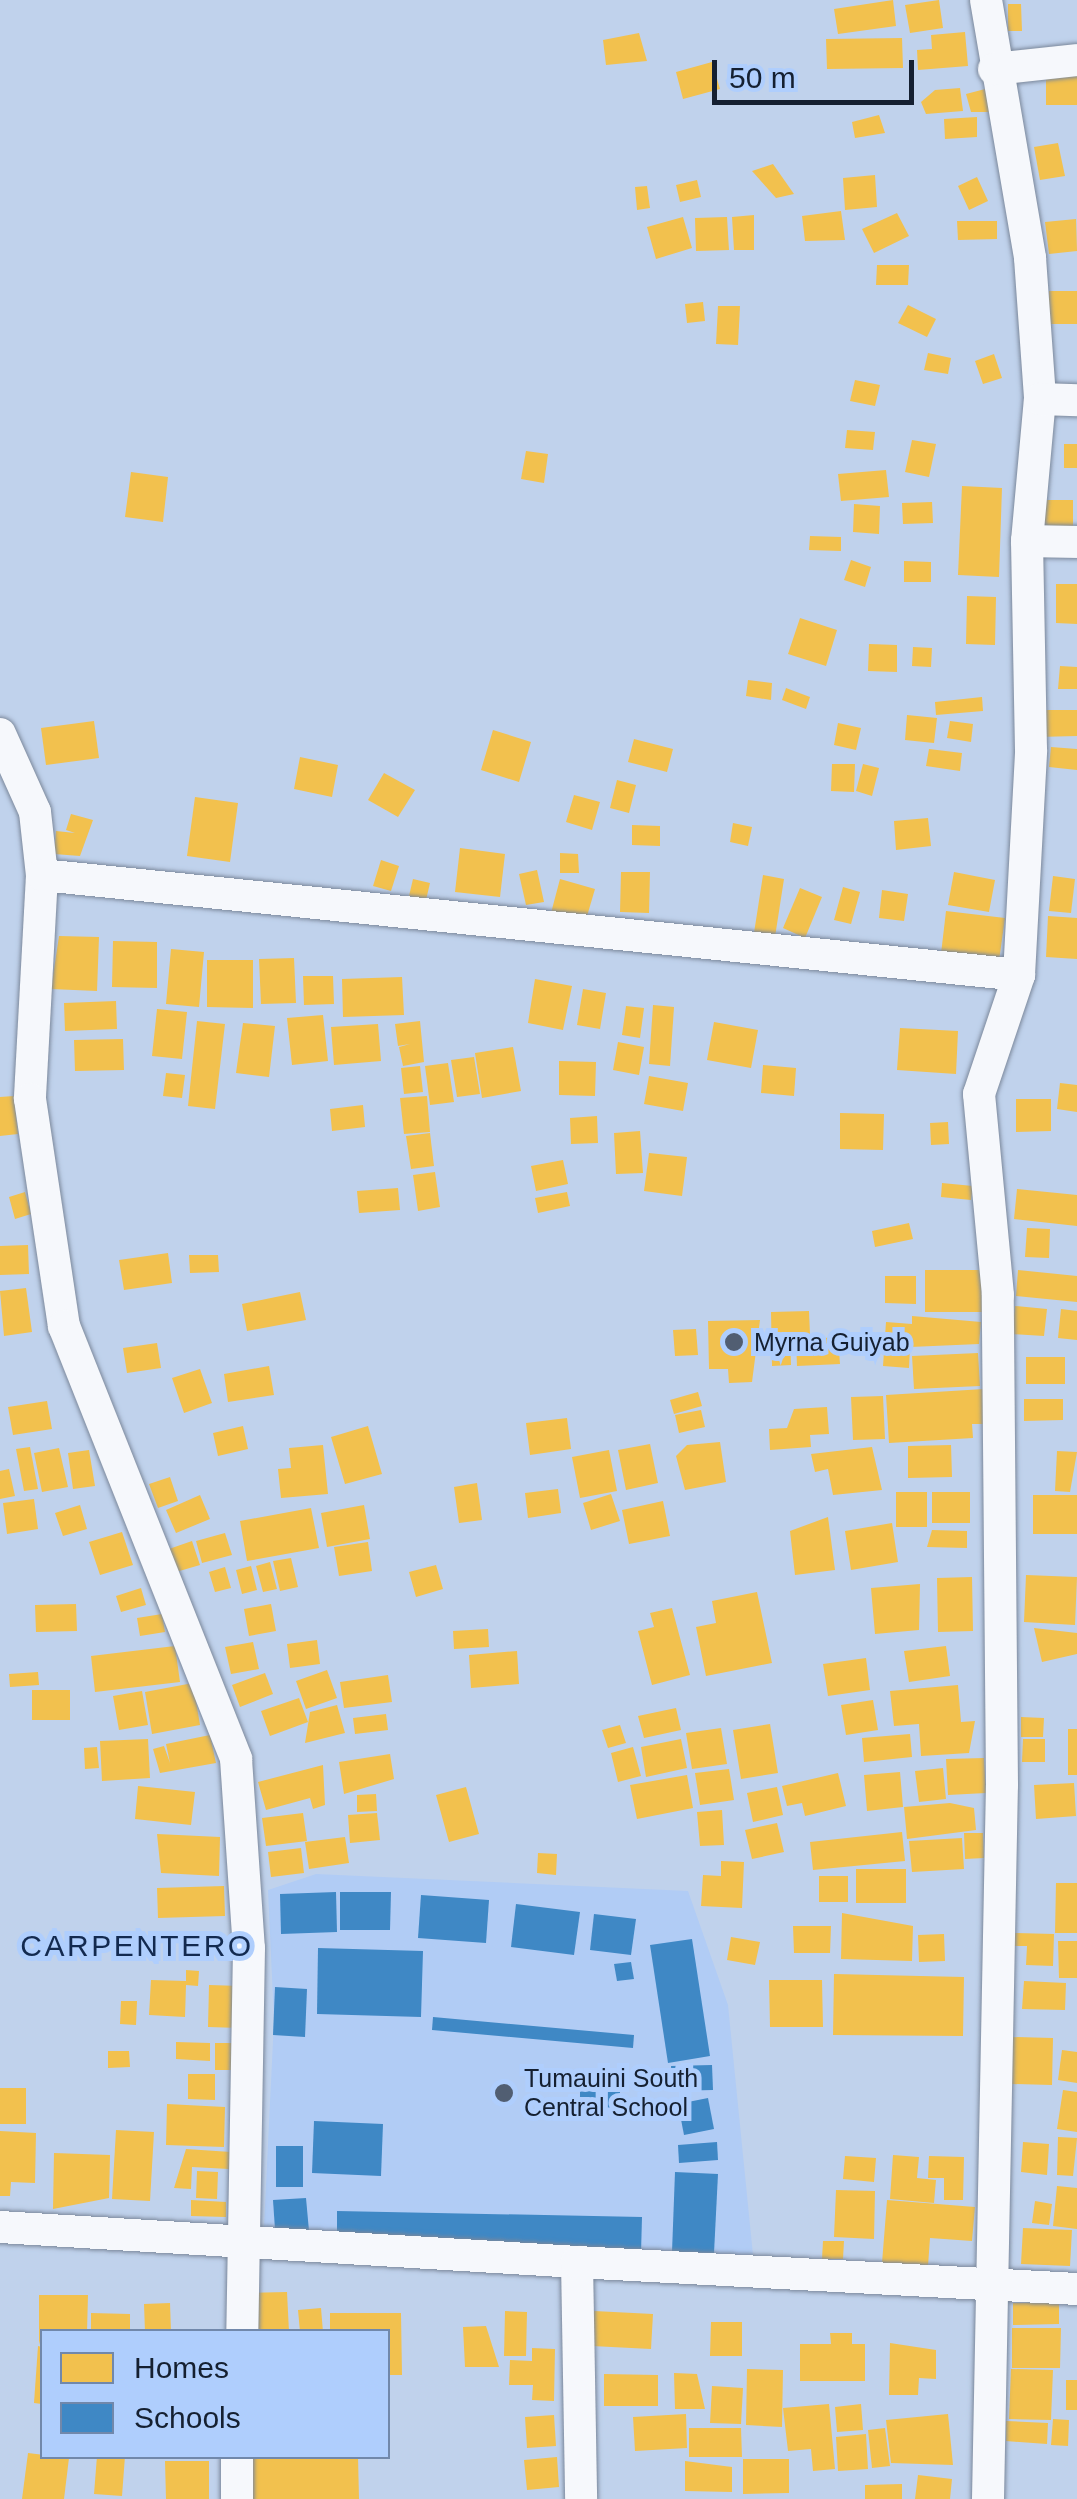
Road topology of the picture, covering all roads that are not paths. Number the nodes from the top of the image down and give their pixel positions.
1 (986, 0) edge
2 (1077, 60) edge
3 (994, 69) junction
4 (1040, 399) junction
5 (1077, 400) edge
6 (1027, 541) junction
7 (1077, 542) edge
8 (0, 734) edge
9 (0, 808) edge
10 (35, 812) junction
11 (42, 876) junction
12 (1019, 975) junction
13 (0, 2227) edge
14 (246, 2248) junction
15 (577, 2262) junction
16 (997, 2283) junction
17 (1077, 2289) edge
18 (242, 2329) edge
19 (237, 2459) edge
20 (237, 2499) edge
21 (581, 2499) edge
22 (988, 2499) edge

1 - 3 street
2 - 3 street
3 - 4 street
4 - 5 street
4 - 6 street
6 - 7 street
6 - 12 street
8 - 10 street
9 - 10 street
10 - 11 street
11 - 12 street
11 - 14 street
12 - 16 street
13 - 14 street
14 - 15 street
14 - 18 street
15 - 16 street
15 - 21 street
16 - 17 street
16 - 22 street
19 - 20 street

